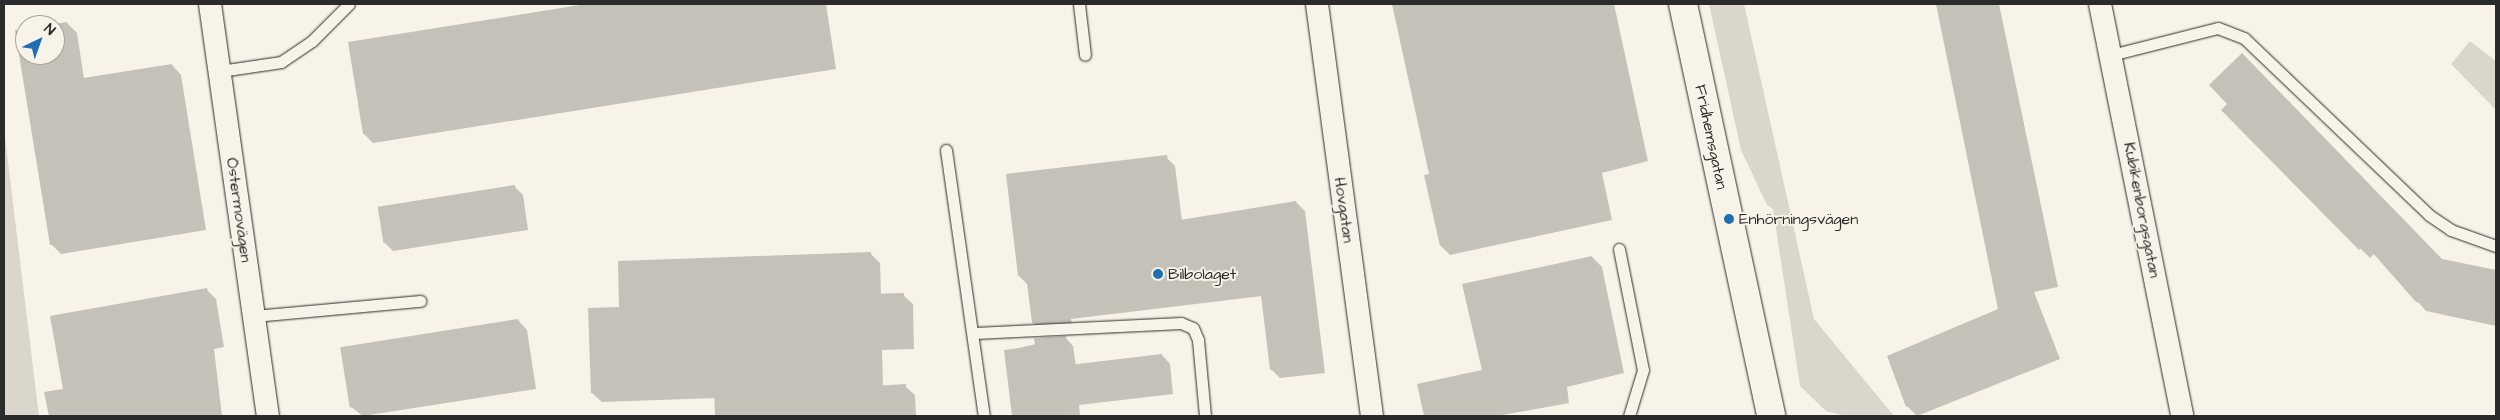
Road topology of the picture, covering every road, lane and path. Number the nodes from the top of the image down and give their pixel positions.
1 (210, 4) edge
2 (349, 4) edge
3 (1079, 4) edge
4 (1317, 4) edge
5 (1683, 4) edge
6 (2100, 4) edge
7 (1085, 55) dead end
8 (2111, 55) junction
9 (220, 71) junction
10 (946, 150) dead end
11 (2496, 246) edge
12 (1619, 250) dead end
13 (420, 301) dead end
14 (254, 316) junction
15 (975, 333) junction
16 (268, 416) edge
17 (984, 416) edge
18 (1205, 416) edge
19 (1372, 416) edge
20 (1629, 416) edge
21 (1771, 416) edge
22 (2182, 416) edge

1 - 9 street, Östermovägen
2 - 9 lane
3 - 7 lane
4 - 19 street, Hovgatan
5 - 21 street, Fridhemsgatan
6 - 8 street, Kubikenborgsgatan
8 - 11 lane
8 - 22 street, Kubikenborgsgatan
9 - 14 street, Östermovägen
10 - 15 lane
12 - 20 lane
13 - 14 lane
14 - 16 street, Östermovägen
15 - 17 lane
15 - 18 lane

